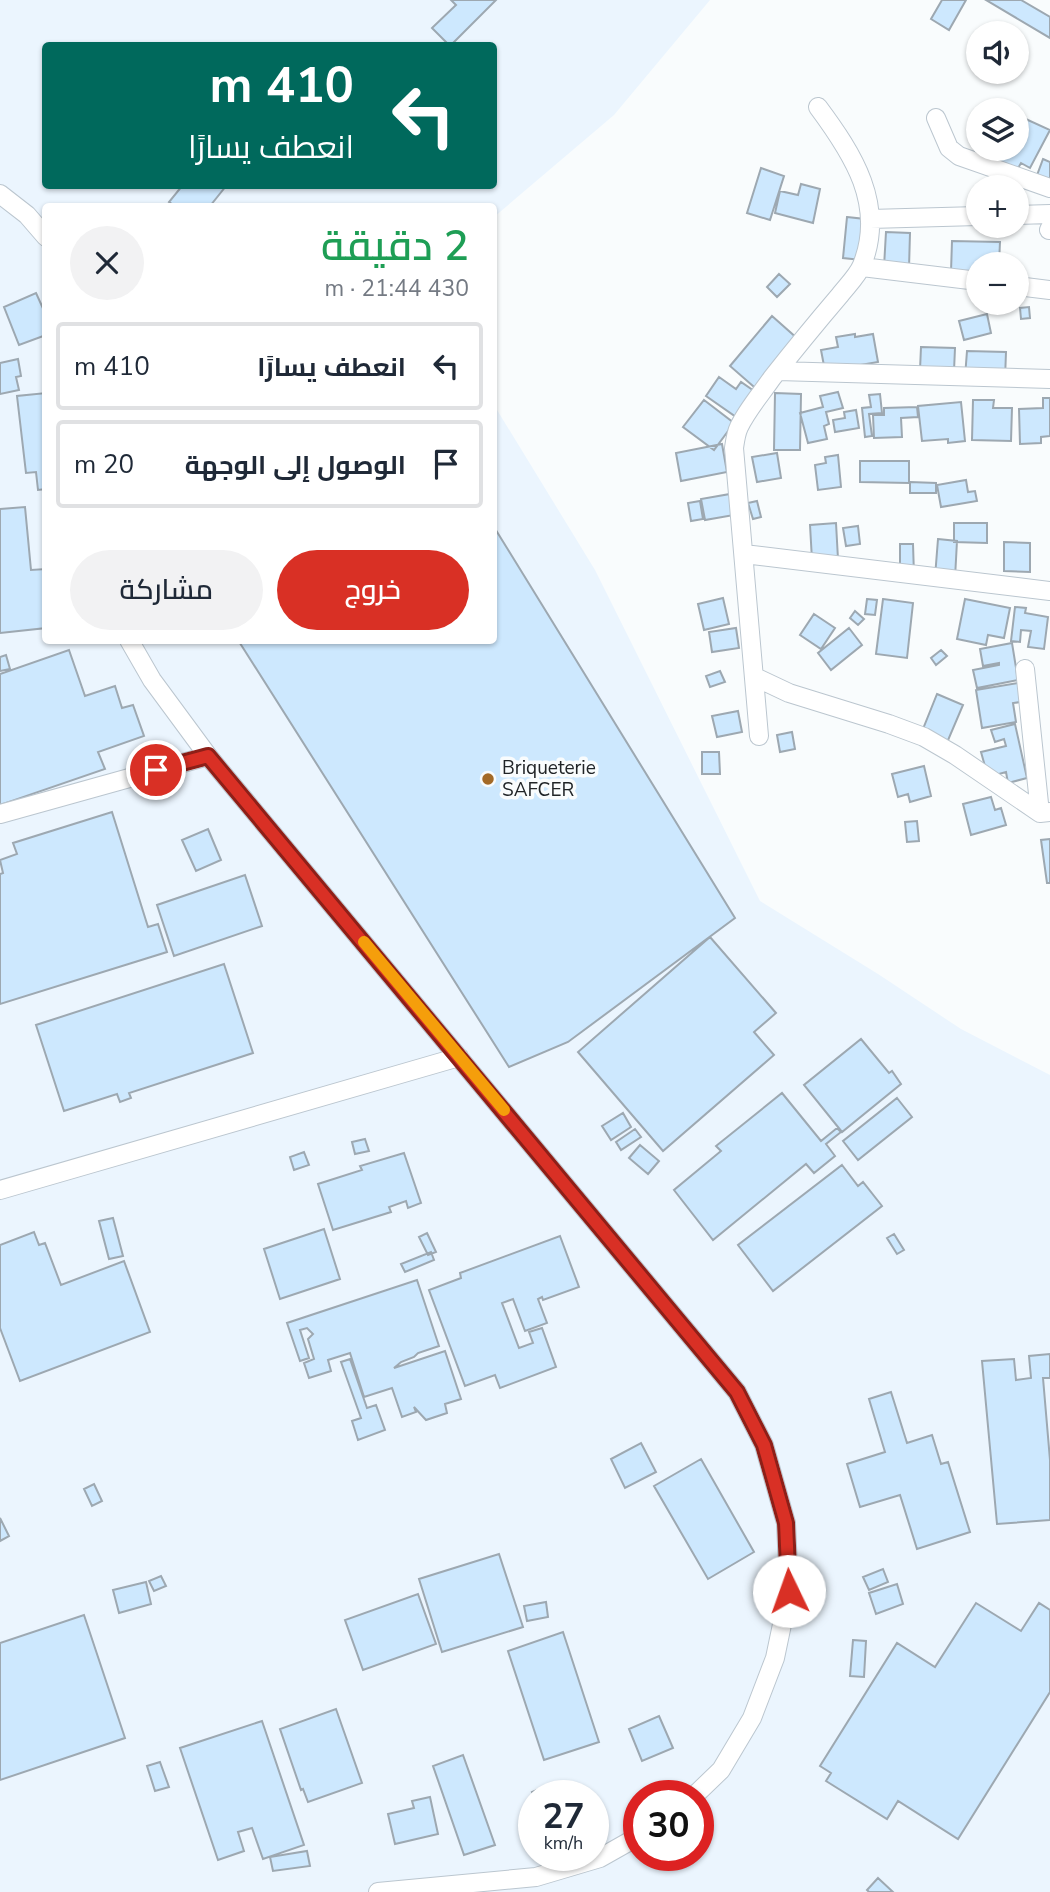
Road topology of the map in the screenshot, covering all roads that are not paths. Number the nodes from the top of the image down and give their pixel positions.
1 (818, 107) dead end
2 (936, 118) dead end
3 (1050, 188) edge
4 (0, 194) edge
5 (1050, 214) edge
6 (1029, 215) edge
7 (966, 216) edge
8 (870, 219) junction
9 (42, 232) edge
10 (862, 267) junction
11 (966, 280) edge
12 (1029, 287) edge
13 (1050, 290) edge
14 (778, 371) junction
15 (1050, 379) edge
16 (744, 554) junction
17 (1050, 591) edge
18 (131, 644) edge
19 (1025, 669) dead end
20 (755, 677) junction
21 (759, 736) dead end
22 (208, 756) junction
23 (1045, 812) edge
24 (0, 814) edge
25 (459, 1057) junction
26 (0, 1190) edge
27 (711, 1780) edge
28 (623, 1845) edge
29 (378, 1892) edge

1 - 8 street
2 - 3 street
4 - 9 street
5 - 6 street
7 - 8 street
8 - 10 street
10 - 11 street
10 - 14 street
12 - 13 street
14 - 15 street
14 - 16 street
16 - 17 street
16 - 20 street
18 - 22 street
19 - 23 street
20 - 21 street
20 - 23 street
22 - 24 street
22 - 25 street
25 - 26 street
25 - 27 street
28 - 29 street

